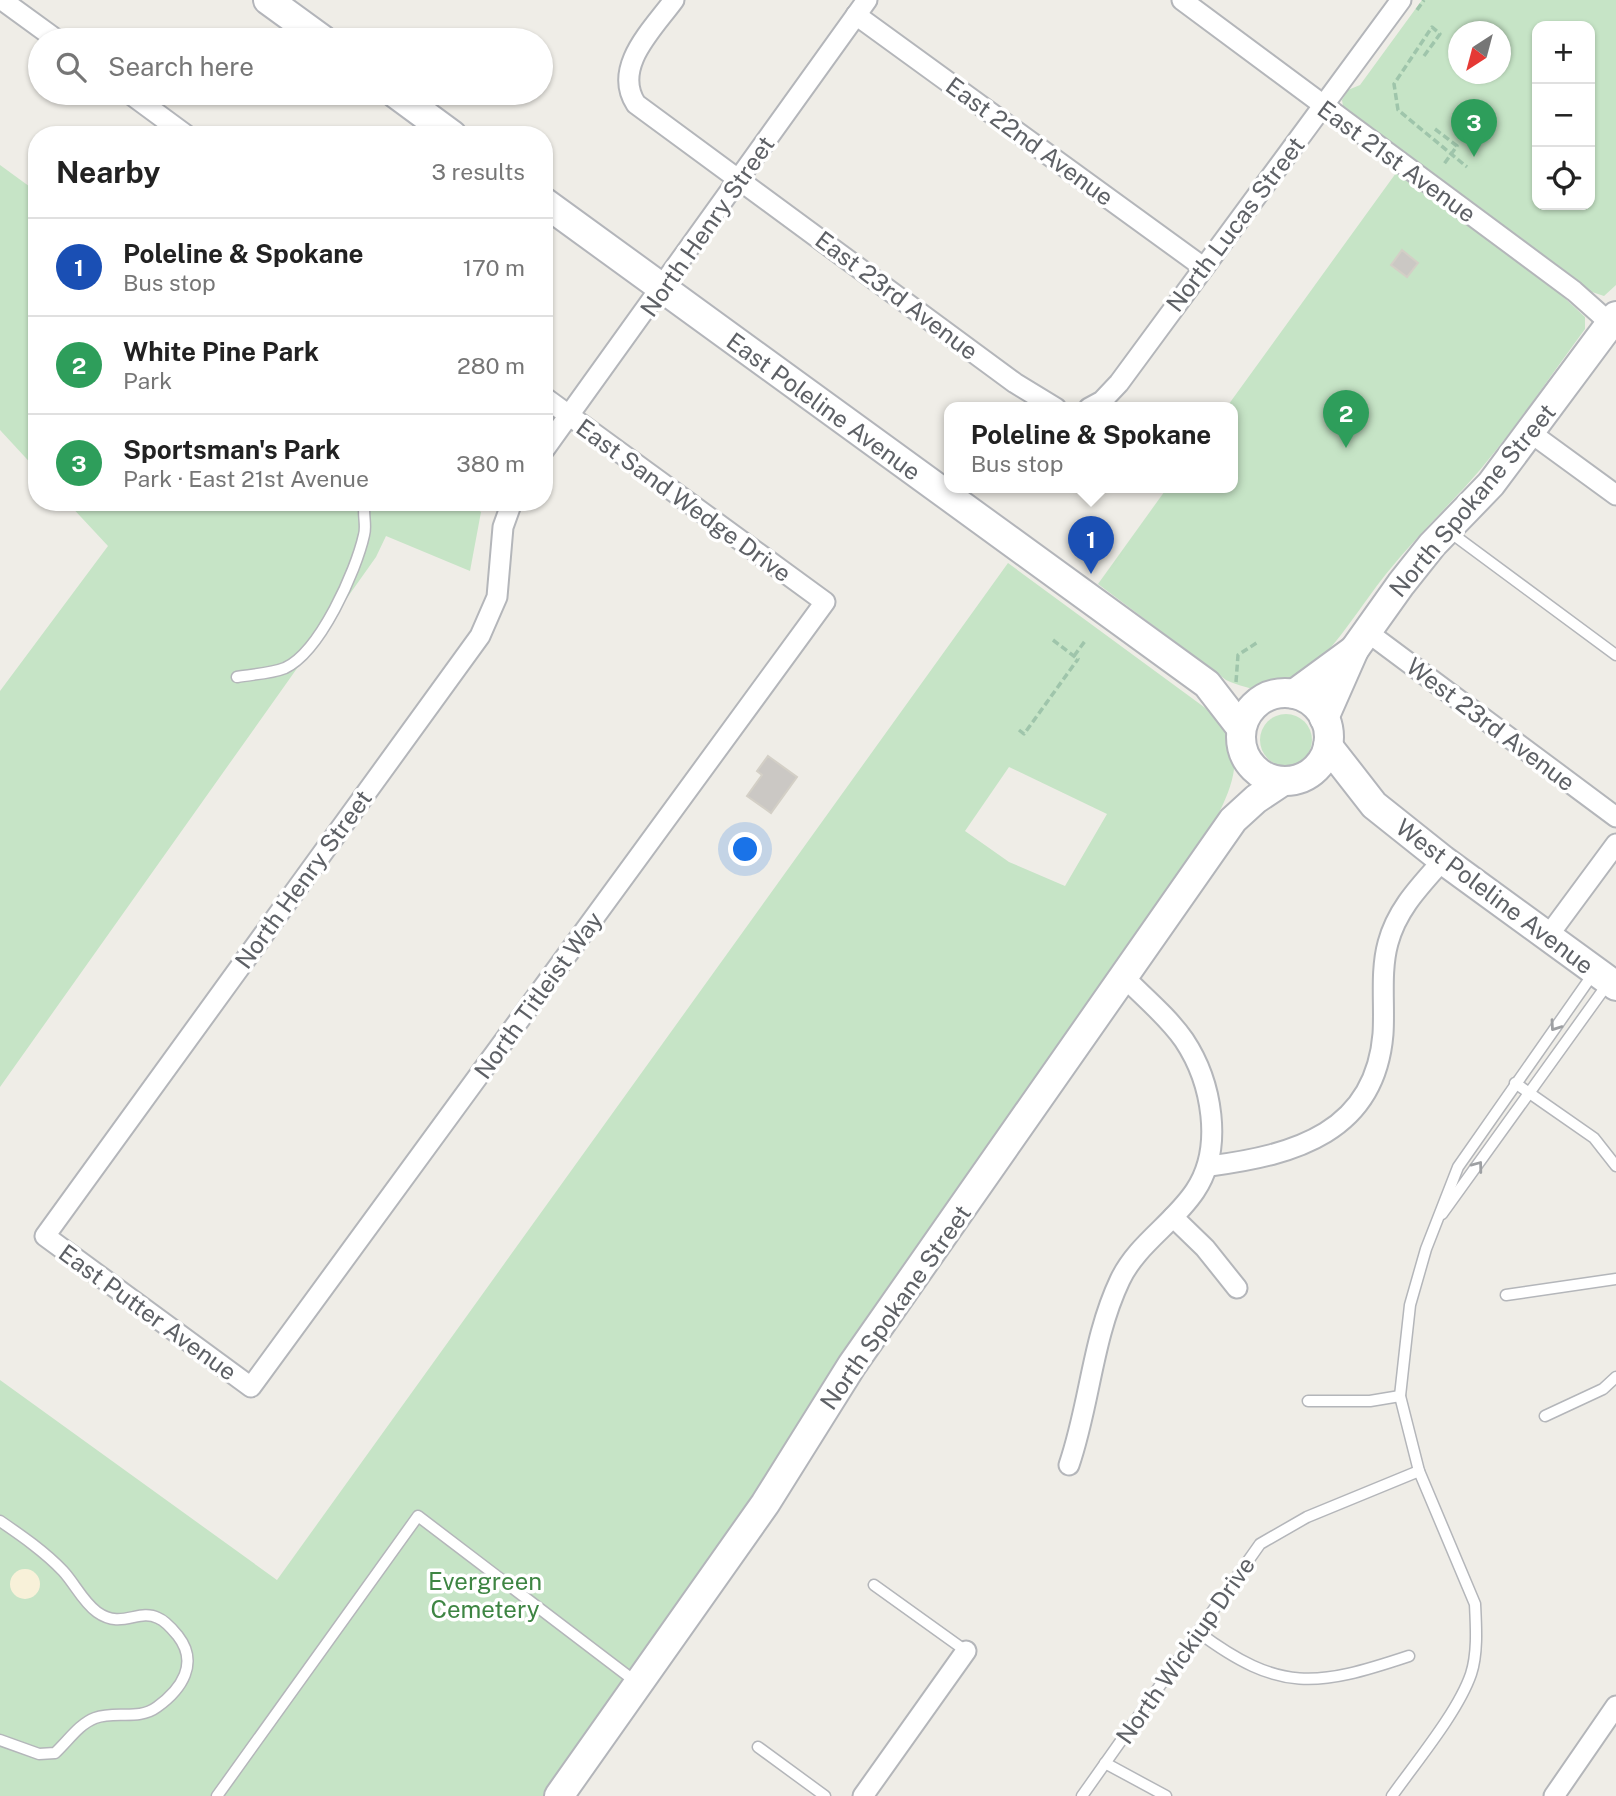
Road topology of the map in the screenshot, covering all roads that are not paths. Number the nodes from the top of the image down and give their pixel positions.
1 (2, 0) edge
2 (268, 0) edge
3 (674, 0) edge
4 (1182, 0) edge
5 (1401, 0) edge
6 (862, 7) edge
7 (40, 28) edge
8 (306, 28) edge
9 (145, 105) edge
10 (411, 105) edge
11 (1323, 107) junction
12 (174, 126) edge
13 (440, 126) edge
14 (740, 179) junction
15 (553, 209) edge
16 (1203, 267) junction
17 (663, 289) junction
18 (1614, 322) edge
19 (1046, 402) edge
20 (1100, 402) edge
21 (553, 403) edge
22 (569, 415) junction
23 (1531, 433) junction
24 (553, 437) edge
25 (1616, 495) edge
26 (365, 511) edge
27 (509, 511) edge
28 (1446, 530) junction
29 (825, 602) joint
30 (1360, 641) junction
31 (1616, 655) edge
32 (237, 677) dead end
33 (1206, 684) junction
34 (1282, 694) junction
35 (1324, 718) junction
36 (1241, 728) junction
37 (1328, 746) junction
38 (1245, 757) junction
39 (1295, 778) junction
40 (1374, 805) junction
41 (1616, 817) edge
42 (1233, 820) junction
43 (1616, 844) edge
44 (1443, 860) junction
45 (1548, 936) junction
46 (1125, 978) junction
47 (1607, 979) edge
48 (1515, 1083) junction
49 (1531, 1094) junction
50 (1210, 1166) junction
51 (1616, 1167) edge
52 (1173, 1217) junction
53 (1437, 1220) junction
54 (45, 1236) joint
55 (1616, 1279) edge
56 (1237, 1288) dead end
57 (1506, 1296) dead end
58 (1616, 1377) edge
59 (251, 1387) joint
60 (1400, 1396) junction
61 (1308, 1401) dead end
62 (1545, 1416) dead end
63 (1069, 1465) dead end
64 (1419, 1471) junction
65 (0, 1521) edge
66 (874, 1585) dead end
67 (1198, 1632) junction
68 (966, 1651) joint
69 (1409, 1656) dead end
70 (639, 1685) junction
71 (1616, 1706) edge
72 (0, 1740) edge
73 (758, 1747) dead end
74 (1105, 1763) junction
75 (217, 1796) edge
76 (559, 1796) edge
77 (825, 1796) edge
78 (863, 1796) edge
79 (1082, 1796) edge
80 (1166, 1796) edge
81 (1392, 1796) edge
82 (1554, 1796) edge

1 - 7 street
2 - 8 main road
3 - 14 street, East 23rd Avenue
4 - 11 street, East 21st Avenue
5 - 11 street, North Lucas Street
6 - 14 street, North Henry Street
6 - 16 street, East 22nd Avenue
9 - 12 street
10 - 13 main road
11 - 16 street, North Lucas Street
11 - 18 street, East 21st Avenue
14 - 17 street, North Henry Street
14 - 19 street, East 23rd Avenue
15 - 17 main road, East Poleline Avenue
16 - 20 street, North Lucas Street
17 - 22 street, North Henry Street
17 - 33 main road, East Poleline Avenue
18 - 23 main road, North Spokane Street
21 - 22 street, East Sand Wedge Drive
22 - 24 street, North Henry Street
22 - 29 street, East Sand Wedge Drive
23 - 25 street
23 - 28 main road, North Spokane Street
26 - 32 lane
27 - 54 street, North Henry Street
28 - 30 main road, North Spokane Street
28 - 31 lane
29 - 59 street, North Titleist Way
30 - 34 main road, North Spokane Street
30 - 35 main road, North Spokane Street
30 - 41 street, West 23rd Avenue
33 - 34 main road, East Poleline Avenue
33 - 36 main road, East Poleline Avenue
34 - 35 main road
34 - 36 main road
35 - 37 main road
36 - 38 main road
37 - 39 main road
37 - 40 main road, West Poleline Avenue
38 - 39 main road
38 - 42 main road, North Spokane Street
39 - 40 main road, West Poleline Avenue
39 - 42 main road, North Spokane Street
40 - 44 main road, West Poleline Avenue
42 - 46 main road, North Spokane Street
43 - 45 street
44 - 45 main road, West Poleline Avenue
44 - 50 street
45 - 47 main road, West Poleline Avenue
46 - 50 street
46 - 70 main road, North Spokane Street
47 -> 48 lane
47 - 49 lane
48 - 49 lane
48 - 53 lane
49 - 51 lane
53 -> 49 lane
50 - 52 street
52 - 56 street
52 - 63 street
53 - 60 lane
54 - 59 street, East Putter Avenue
55 - 57 lane
58 - 62 lane
60 - 61 lane
60 - 64 lane
64 - 67 lane, North Wickiup Drive
64 - 81 lane
65 - 72 lane
66 - 68 lane
67 - 69 lane
67 - 74 lane, North Wickiup Drive
68 - 78 street
70 - 75 lane
70 - 76 main road, North Spokane Street
71 - 82 street
73 - 77 lane
74 - 79 lane, North Wickiup Drive
74 - 80 lane

